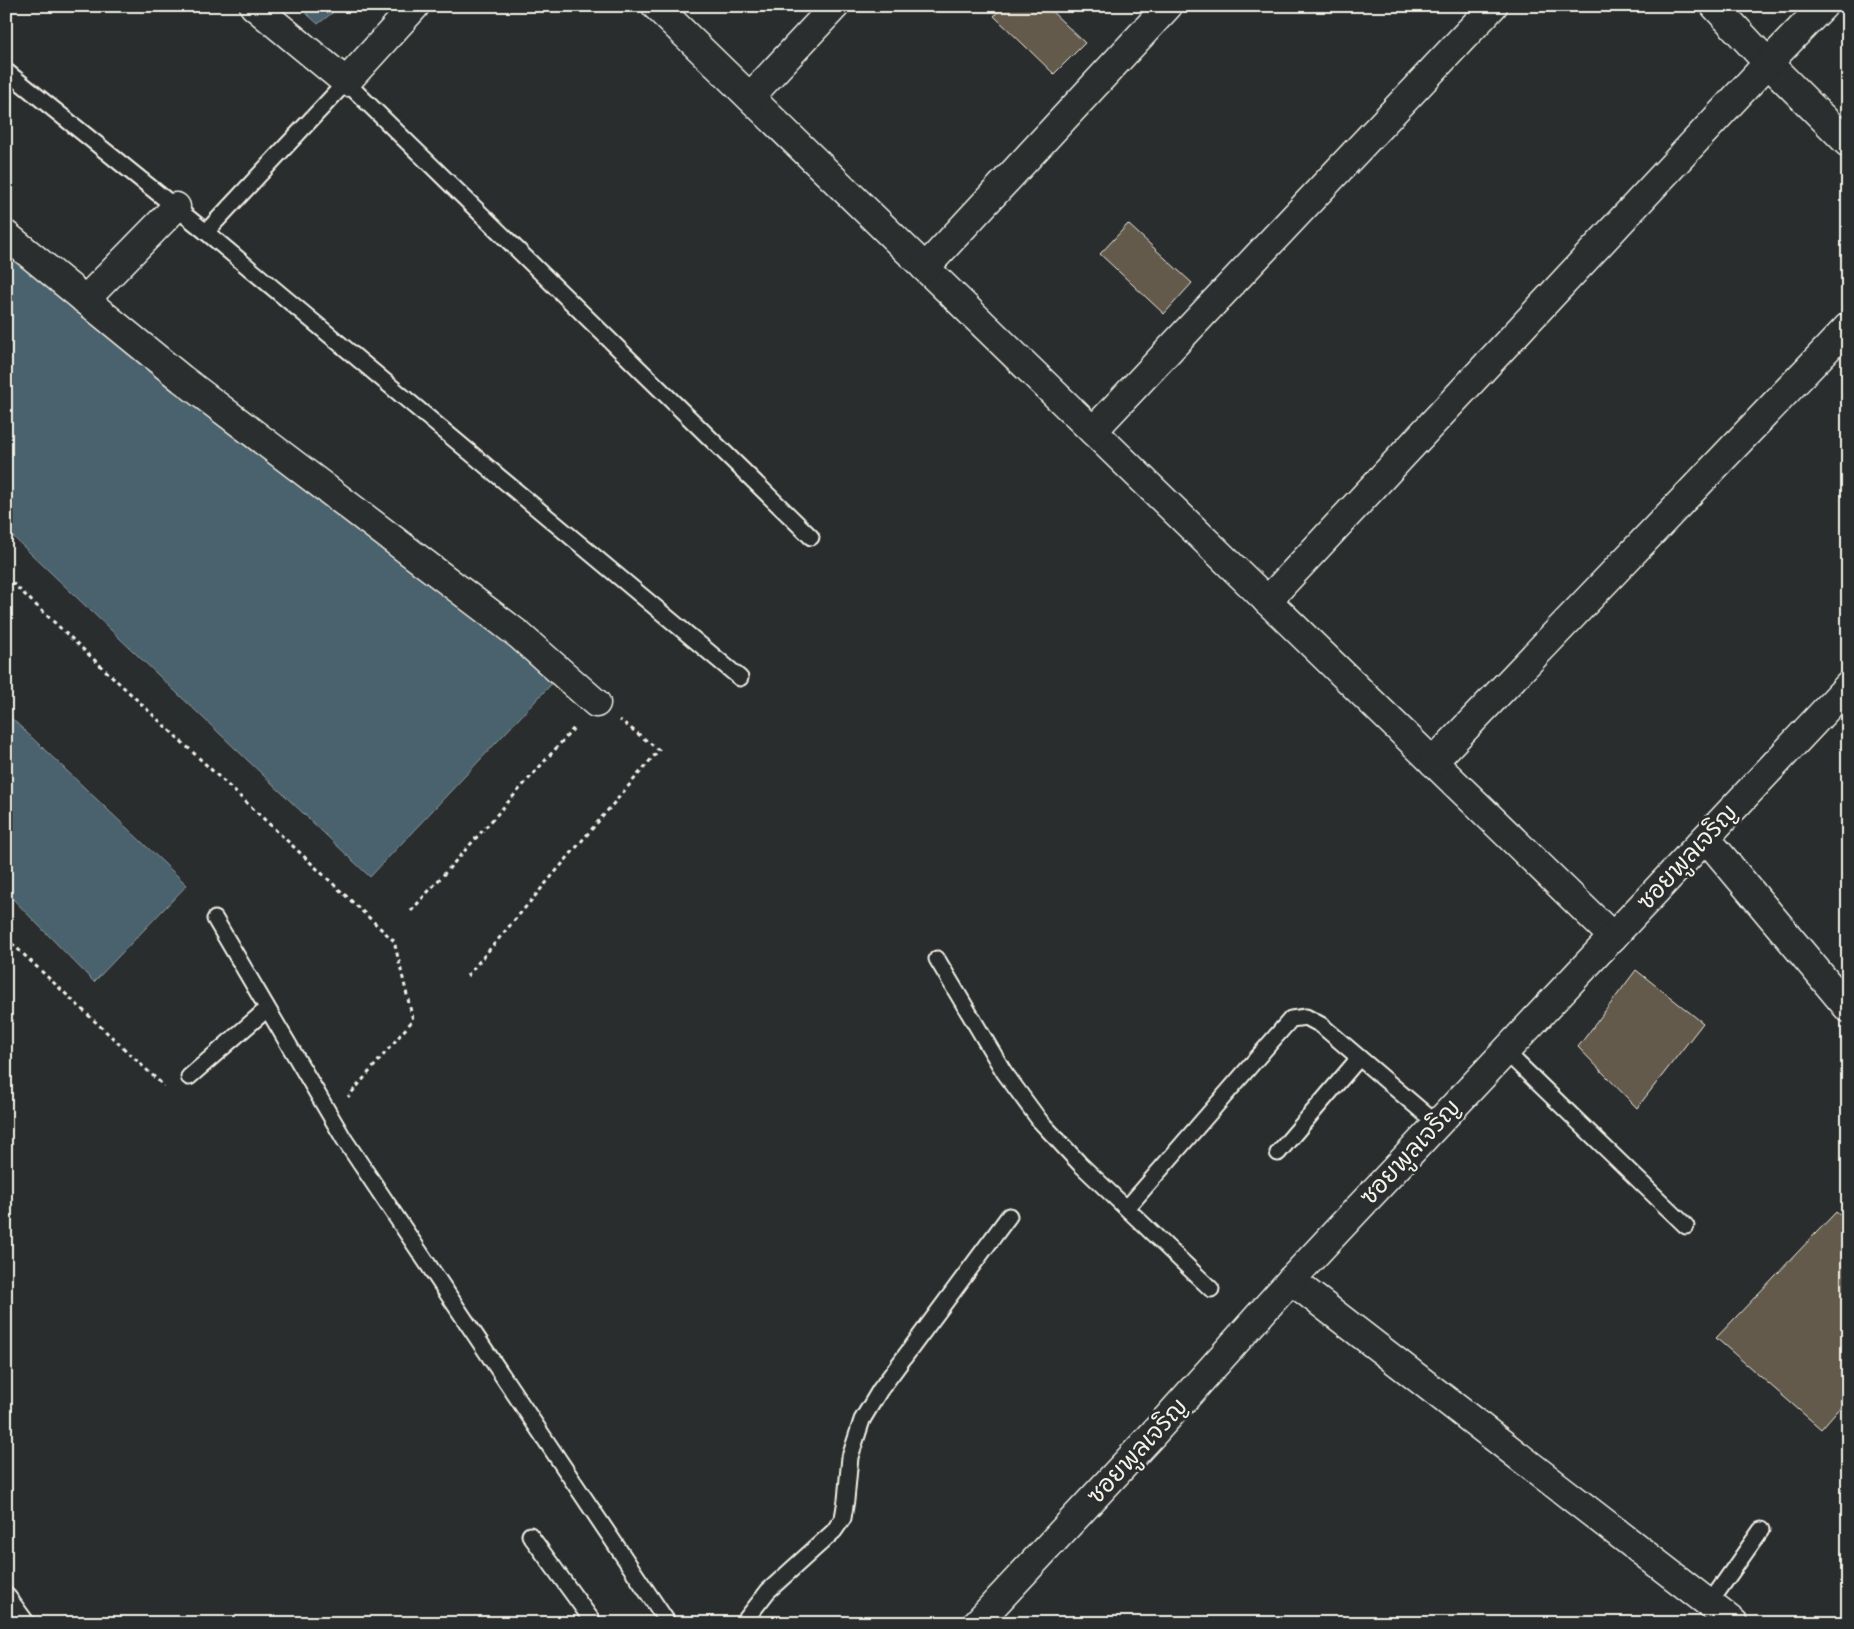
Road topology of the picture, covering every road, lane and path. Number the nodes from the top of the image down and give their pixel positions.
1 (254, 6) edge
2 (414, 6) edge
3 (656, 6) edge
4 (835, 6) edge
5 (1168, 6) edge
6 (1493, 6) edge
7 (1715, 6) edge
8 (1824, 6) edge
9 (1768, 64) junction
10 (6, 71) edge
11 (346, 82) junction
12 (750, 97) junction
13 (1848, 142) edge
14 (176, 207) junction
15 (206, 232) junction
16 (6, 235) edge
17 (925, 268) junction
18 (85, 300) junction
19 (1848, 327) edge
20 (1093, 431) junction
21 (811, 537) dead end
22 (6, 576) edge
23 (1267, 601) junction
24 (740, 678) dead end
25 (1848, 686) edge
26 (596, 703) junction
27 (1433, 762) junction
28 (1706, 838) junction
29 (411, 911) dead end
30 (215, 918) dead end
31 (1613, 937) junction
32 (6, 938) edge
33 (937, 959) dead end
34 (467, 976) dead end
35 (1848, 1008) edge
36 (267, 1009) junction
37 (1505, 1051) junction
38 (1359, 1058) junction
39 (189, 1077) joint
40 (331, 1116) junction
41 (1437, 1124) junction
42 (1278, 1153) dead end
43 (1127, 1208) junction
44 (1008, 1216) dead end
45 (1686, 1226) dead end
46 (1291, 1280) junction
47 (1211, 1289) dead end
48 (1760, 1530) dead end
49 (530, 1535) dead end
50 (6, 1594) edge
51 (1709, 1604) junction
52 (27, 1623) edge
53 (594, 1623) edge
54 (668, 1623) edge
55 (743, 1623) edge
56 (977, 1623) edge
57 (1734, 1623) edge

1 - 11 street
2 - 11 street
3 - 12 street
4 - 12 street
5 - 17 street
6 - 20 street
7 - 9 street
8 - 9 street
9 - 13 street
9 - 23 street
10 - 14 lane
11 - 15 lane
11 - 21 lane
12 - 17 street
14 - 15 lane
14 - 18 street
15 - 24 lane
16 - 18 street
17 - 20 street
18 - 26 street
19 - 27 street
20 - 23 street
22 - 40 path
23 - 27 street
25 - 28 street, ซอยพูลเจริญ
26 - 29 path
26 - 34 path
27 - 31 street
28 - 31 street, ซอยพูลเจริญ
28 - 35 street
30 - 36 lane
31 - 37 street, ซอยพูลเจริญ
32 - 39 path
33 - 43 lane
36 - 39 lane
36 - 40 lane
37 - 41 street, ซอยพูลเจริญ
37 - 45 lane
38 - 41 lane
38 - 42 lane
38 - 43 lane
40 - 54 lane
41 - 46 street, ซอยพูลเจริญ
43 - 47 lane
44 - 55 lane
46 - 51 street
46 - 56 street, ซอยพูลเจริญ
48 - 51 lane
49 - 53 lane
50 - 52 lane
51 - 57 street

